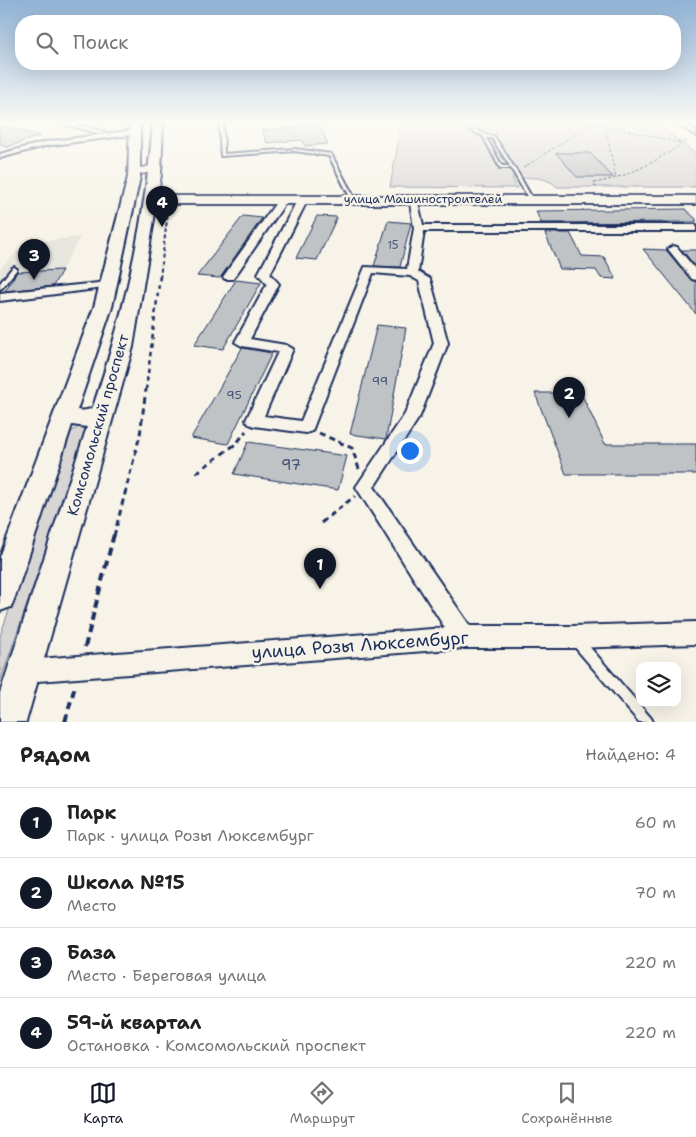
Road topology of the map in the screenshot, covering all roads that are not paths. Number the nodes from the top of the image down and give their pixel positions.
1 (134, 155) edge
2 (157, 155) edge
3 (330, 155) edge
4 (494, 155) edge
5 (504, 155) edge
6 (513, 169) junction
7 (156, 171) junction
8 (134, 173) junction
9 (352, 198) junction
10 (412, 198) junction
11 (530, 198) junction
12 (283, 199) junction
13 (303, 199) junction
14 (696, 200) edge
15 (160, 206) junction
16 (419, 228) junction
17 (696, 228) edge
18 (673, 249) dead end
19 (14, 268) dead end
20 (412, 273) junction
21 (696, 276) edge
22 (229, 277) dead end
23 (108, 285) junction
24 (0, 287) edge
25 (0, 297) edge
26 (104, 411) junction
27 (65, 414) junction
28 (0, 597) edge
29 (696, 632) edge
30 (464, 637) junction
31 (573, 637) junction
32 (25, 671) junction
33 (8, 722) edge
34 (647, 722) edge

1 - 8 main road, Комсомольский проспект
2 - 7 main road, Комсомольский проспект
3 - 9 lane
4 - 6 lane
5 - 6 lane
6 - 11 lane
7 - 8 main road
7 - 15 main road, Комсомольский проспект
8 - 23 main road, Комсомольский проспект
9 - 10 main road, улица Машиностроителей
9 - 13 main road, улица Машиностроителей
10 - 11 main road, улица Машиностроителей
10 - 16 street
11 - 14 main road, улица Машиностроителей
12 - 13 main road, улица Машиностроителей
12 - 15 main road, улица Машиностроителей
12 - 22 street
13 - 20 street
15 - 26 main road, Комсомольский проспект
16 - 17 street
16 - 20 street
18 - 21 street
19 - 24 lane
20 - 30 street
23 - 25 street
23 - 27 main road, Комсомольский проспект
26 - 27 main road
26 - 32 main road, Комсомольский проспект
27 - 28 main road, Комсомольский проспект
29 - 31 street, улица Розы Люксембург
30 - 31 street, улица Розы Люксембург
30 - 32 street, улица Розы Люксембург
31 - 34 lane
32 - 33 main road, Комсомольский проспект

